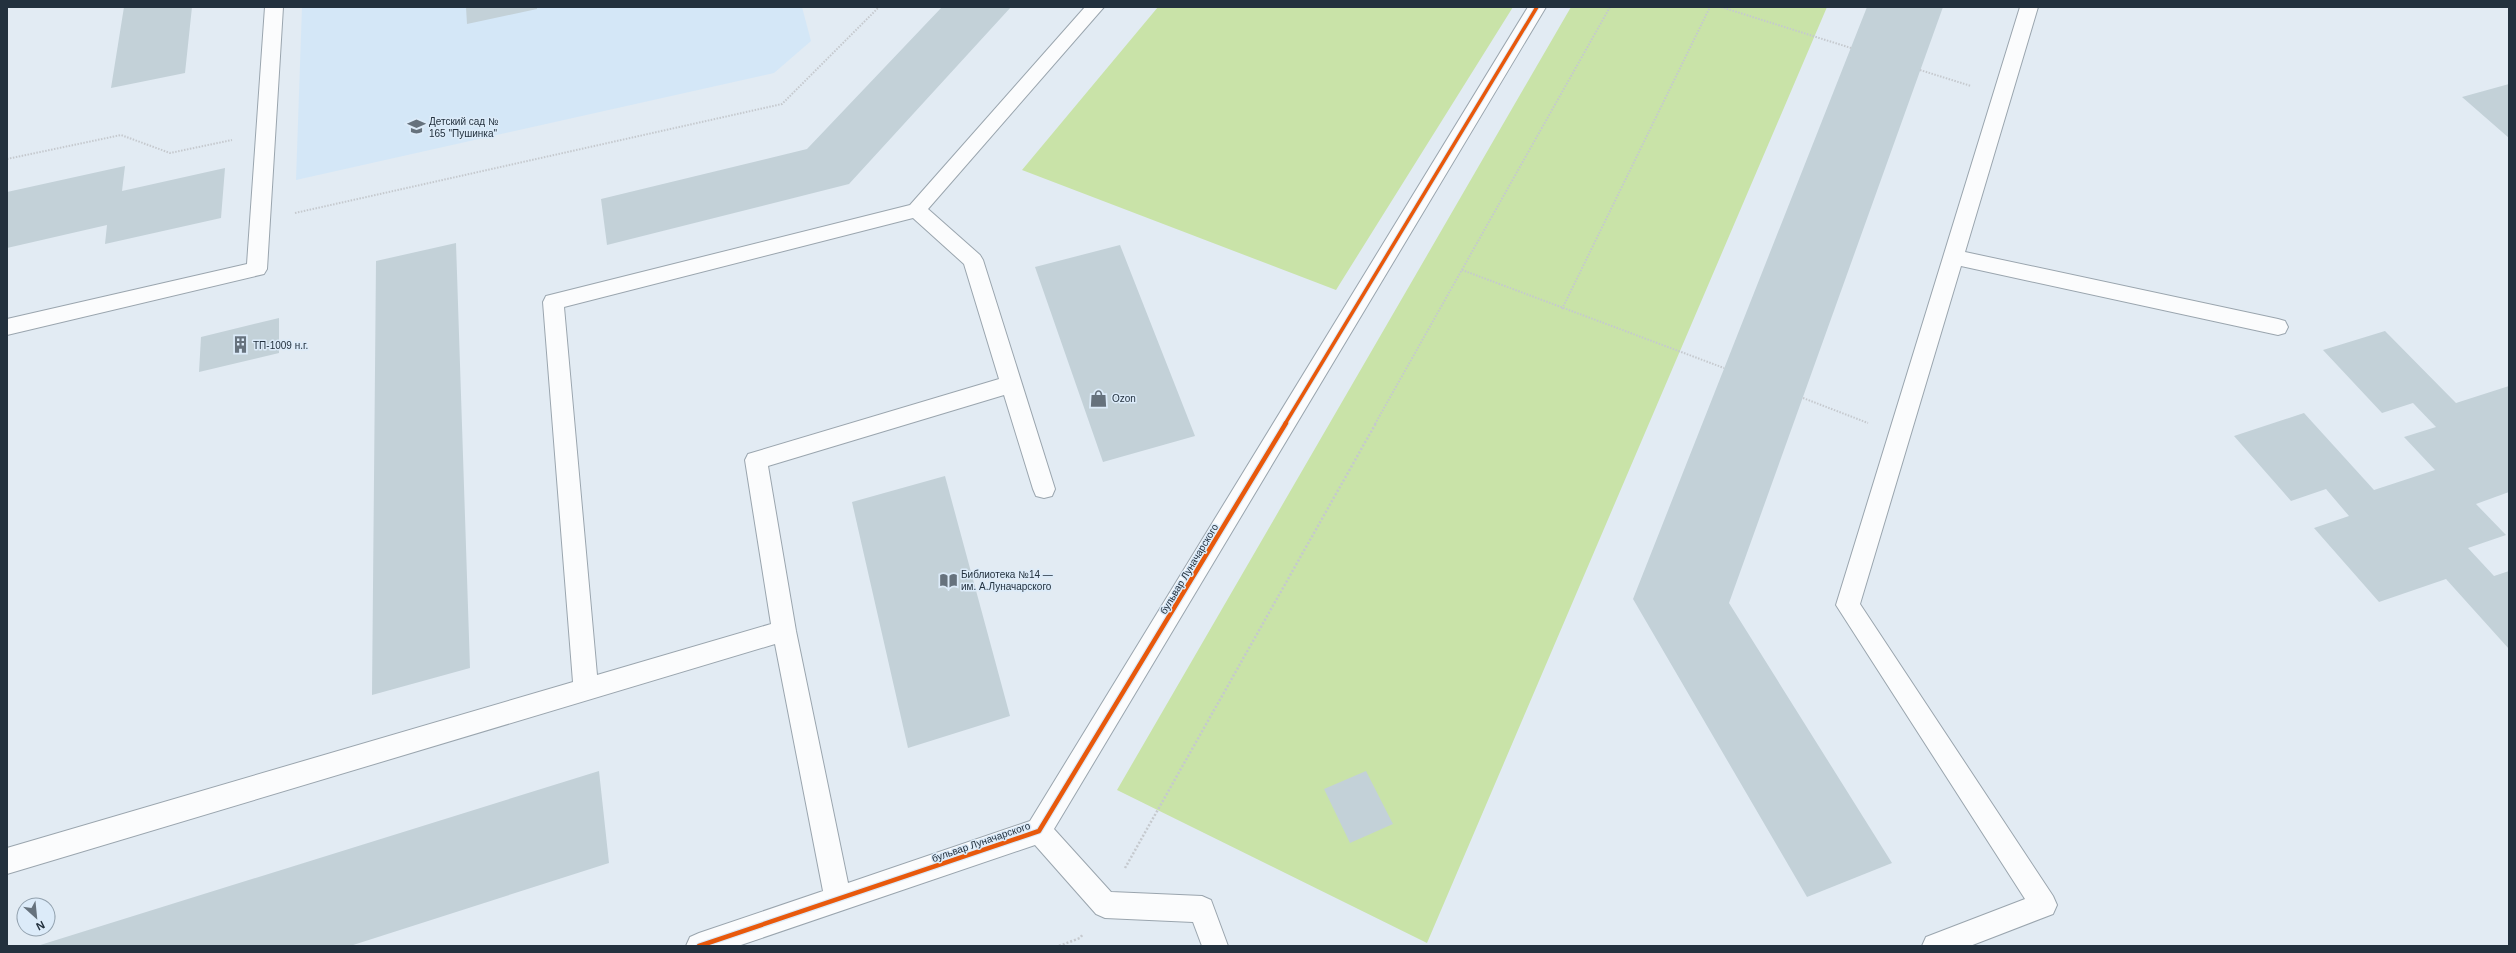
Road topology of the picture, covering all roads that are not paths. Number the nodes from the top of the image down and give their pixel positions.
1 (274, 7) edge
2 (1095, 7) edge
3 (1537, 7) edge
4 (2029, 7) edge
5 (916, 210) junction
6 (1953, 257) junction
7 (7, 327) edge
8 (2278, 327) dead end
9 (1012, 384) junction
10 (1044, 489) dead end
11 (784, 631) junction
12 (586, 690) junction
13 (1039, 831) junction
14 (7, 861) edge
15 (838, 900) junction
16 (699, 946) edge
17 (1215, 946) edge
18 (1935, 946) edge

1 - 7 street
2 - 5 street
3 - 13 street, бульвар Луначарского
4 - 6 street
5 - 9 street
5 - 12 street
6 - 8 street
6 - 18 street
9 - 10 street
9 - 11 street
11 - 12 street
11 - 15 street
12 - 14 street
13 - 15 street, бульвар Луначарского
13 - 17 street
15 - 16 street, бульвар Луначарского

